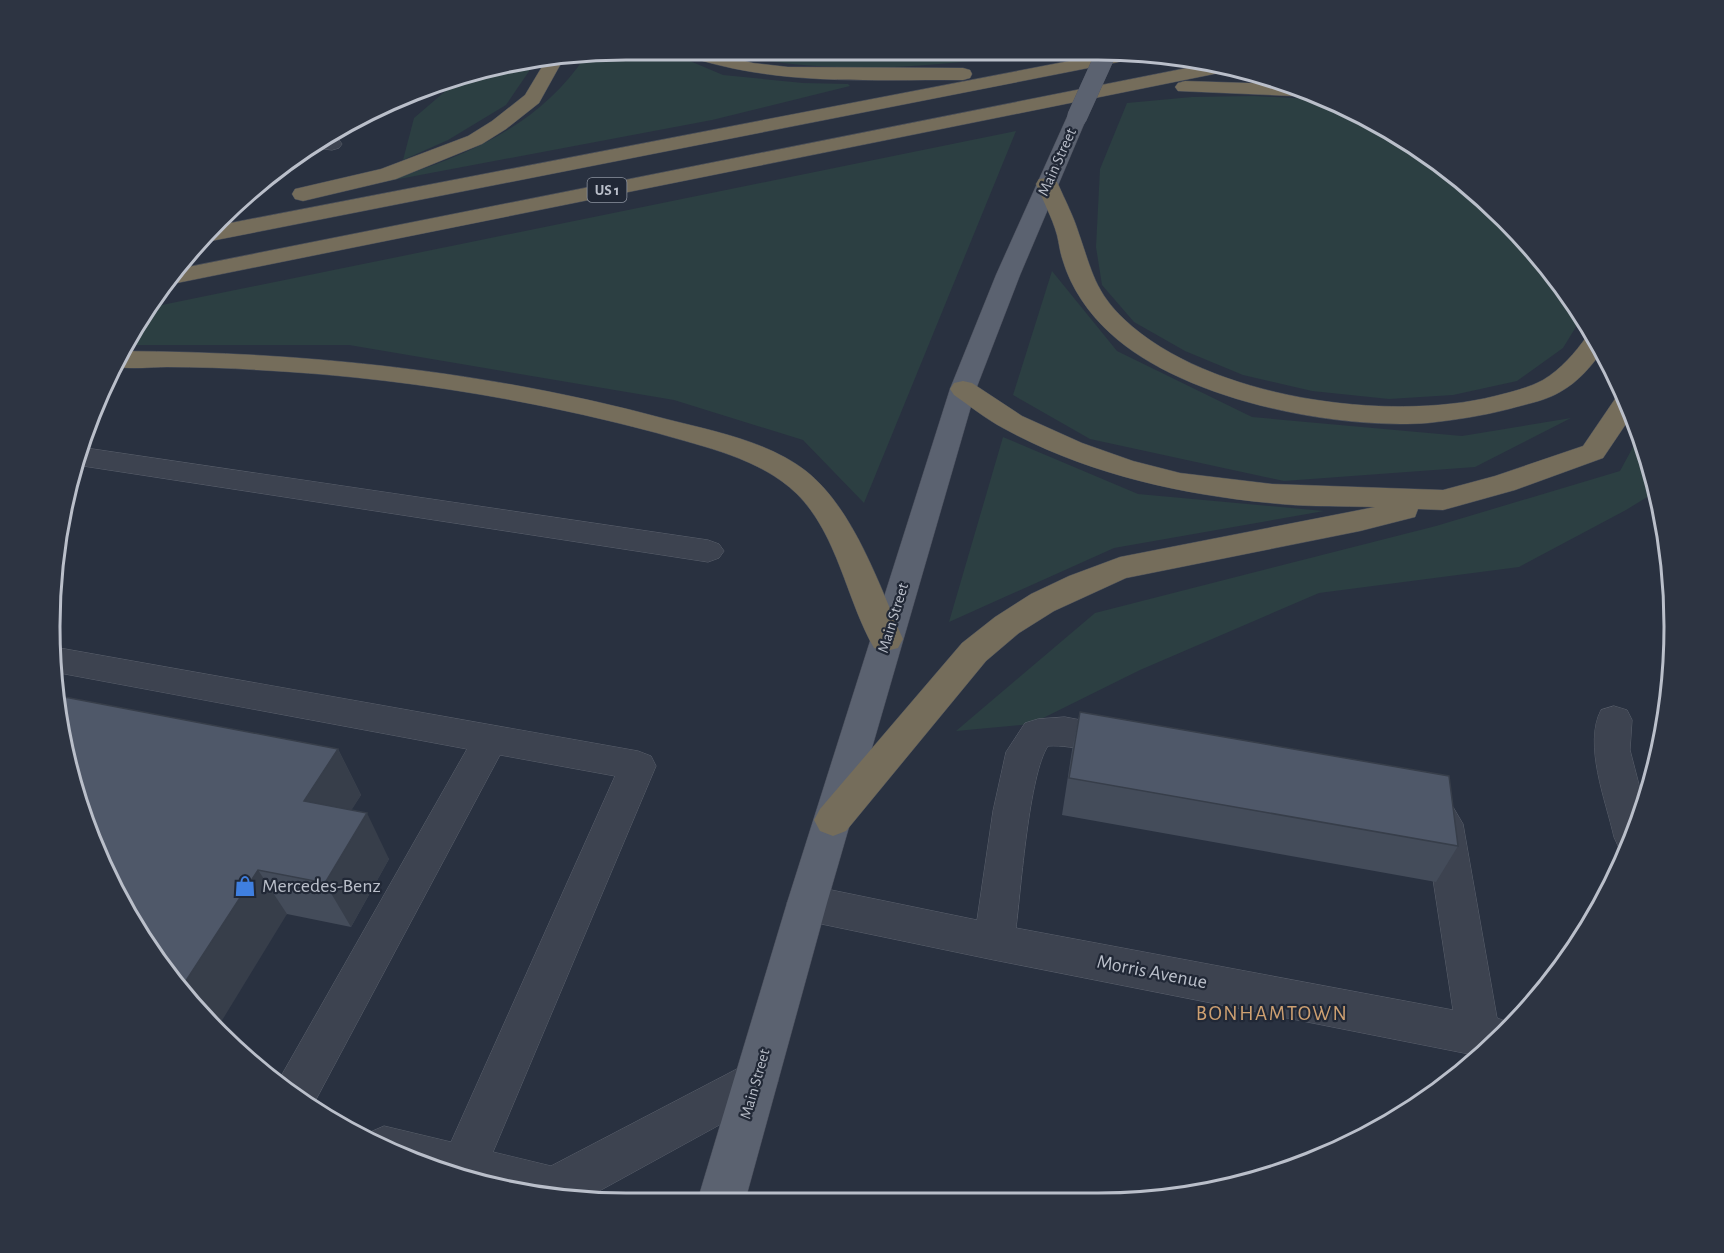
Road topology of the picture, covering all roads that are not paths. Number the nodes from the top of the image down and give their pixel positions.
1 (721, 60) edge
2 (1103, 60) edge
3 (1103, 60) edge
4 (552, 65) edge
5 (1203, 70) edge
6 (1028, 75) junction
7 (1120, 86) junction
8 (1279, 90) edge
9 (1047, 184) junction
10 (280, 199) dead end
11 (220, 232) edge
12 (183, 275) edge
13 (1592, 350) edge
14 (127, 359) edge
15 (963, 389) junction
16 (1621, 411) edge
17 (86, 457) edge
18 (1443, 500) junction
19 (708, 551) dead end
20 (886, 639) junction
21 (61, 660) edge
22 (1614, 720) dead end
23 (490, 740) junction
24 (1147, 744) edge
25 (1418, 795) edge
26 (833, 820) junction
27 (1629, 821) edge
28 (807, 903) junction
29 (994, 942) junction
30 (1487, 1037) edge
31 (756, 1081) junction
32 (298, 1088) edge
33 (462, 1168) edge
34 (564, 1189) edge
35 (723, 1193) edge

1 - 6 highway
2 - 6 highway, US 1
3 - 9 main road, Main Street, bridge
4 - 10 highway
5 - 7 highway, US 1
6 - 11 highway, US 1
7 - 8 highway
7 - 12 highway, US 1
9 - 13 highway
9 - 15 main road, Main Street
14 - 20 highway
15 - 18 highway
15 - 20 main road, Main Street
16 - 18 highway
17 - 19 street
18 - 26 highway
20 - 26 main road, Main Street
21 - 23 street
22 - 27 street
23 - 32 street
23 - 33 street
24 - 29 street
25 - 30 street
26 - 28 main road, Main Street
28 - 29 street, Morris Avenue
28 - 31 main road, Main Street
29 - 30 street, Morris Avenue
31 - 34 street
31 - 35 main road, Main Street

